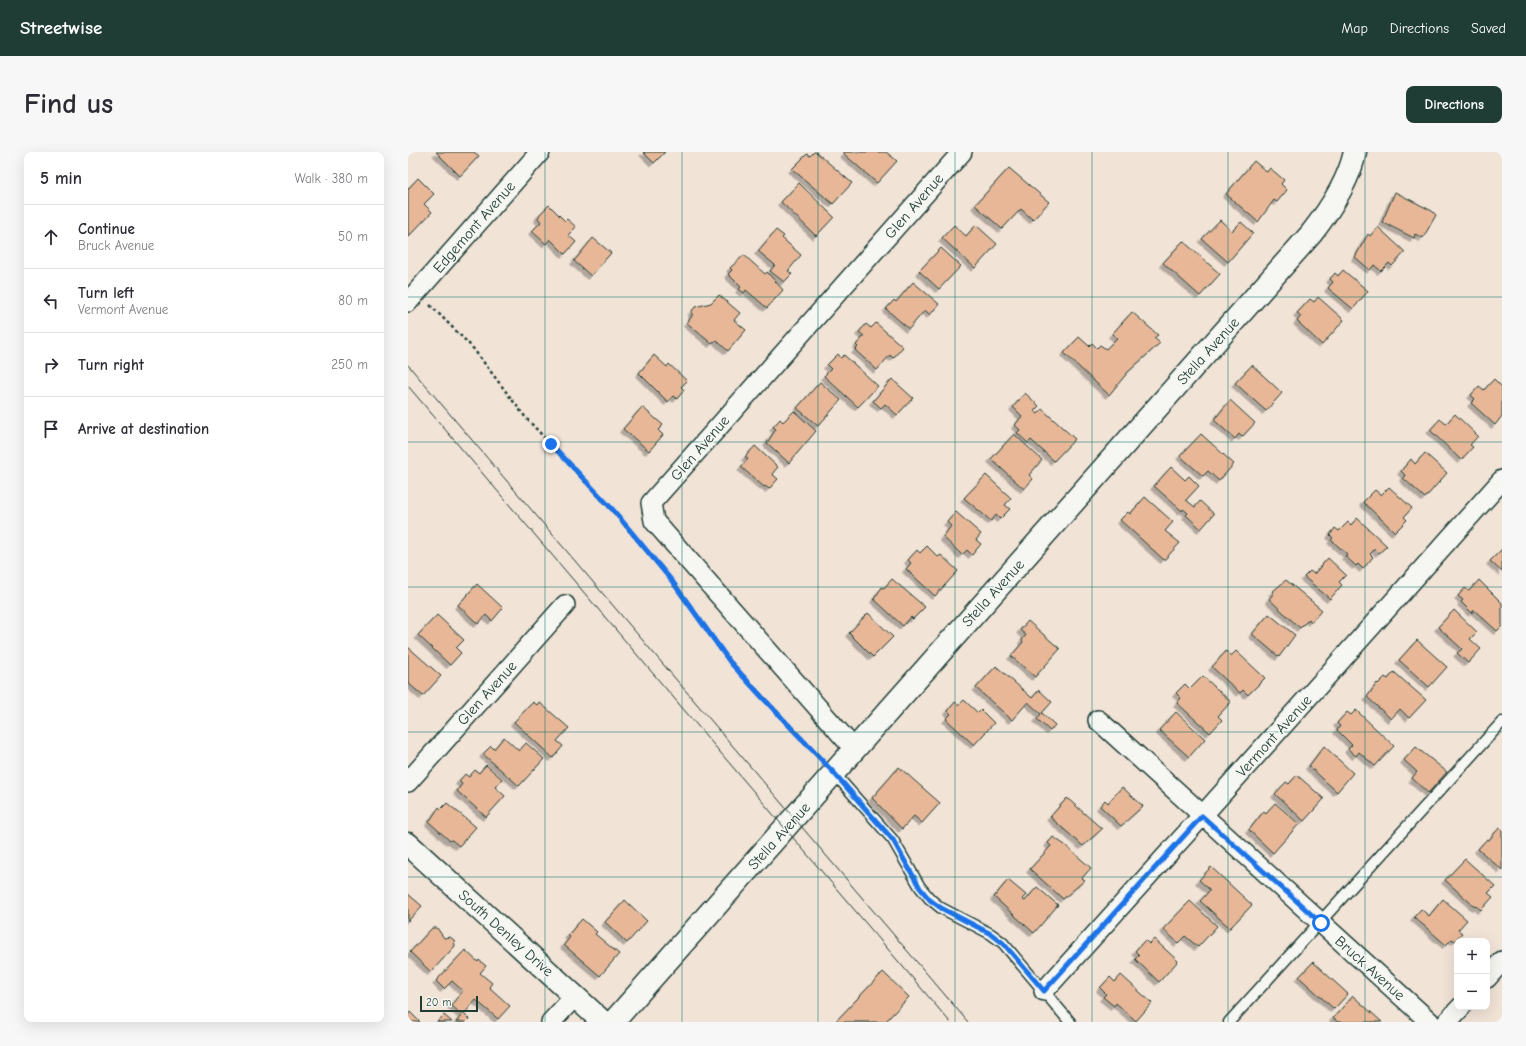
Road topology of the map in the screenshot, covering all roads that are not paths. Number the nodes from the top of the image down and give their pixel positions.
1 (540, 152) edge
2 (962, 152) edge
3 (1355, 152) edge
4 (411, 293) edge
5 (1502, 480) edge
6 (565, 605) dead end
7 (1098, 720) dead end
8 (1502, 722) edge
9 (855, 750) junction
10 (834, 773) junction
11 (408, 782) edge
12 (1202, 816) junction
13 (408, 844) edge
14 (1321, 923) junction
15 (1502, 961) edge
16 (1490, 975) edge
17 (1044, 991) junction
18 (575, 996) junction
19 (1457, 1010) edge
20 (551, 1022) edge
21 (603, 1022) edge
22 (613, 1022) edge
23 (1070, 1022) edge
24 (1229, 1022) edge
25 (1430, 1022) edge
26 (1447, 1022) edge

1 - 4 street, Edgemont Avenue
2 - 9 street, Glen Avenue
3 - 9 street, Stella Avenue
5 - 12 street, Vermont Avenue
6 - 11 street, Glen Avenue
7 - 12 street, Bruck Avenue
8 - 14 lane
9 - 10 street, Stella Avenue
10 - 17 lane
10 - 22 street, Stella Avenue
12 - 14 street, Bruck Avenue
12 - 17 street, Vermont Avenue
13 - 18 street, South Denley Drive
14 - 24 lane
14 - 25 street, Bruck Avenue
15 - 16 street
17 - 23 lane
18 - 20 street
18 - 21 street, South Denley Drive
19 - 26 street

